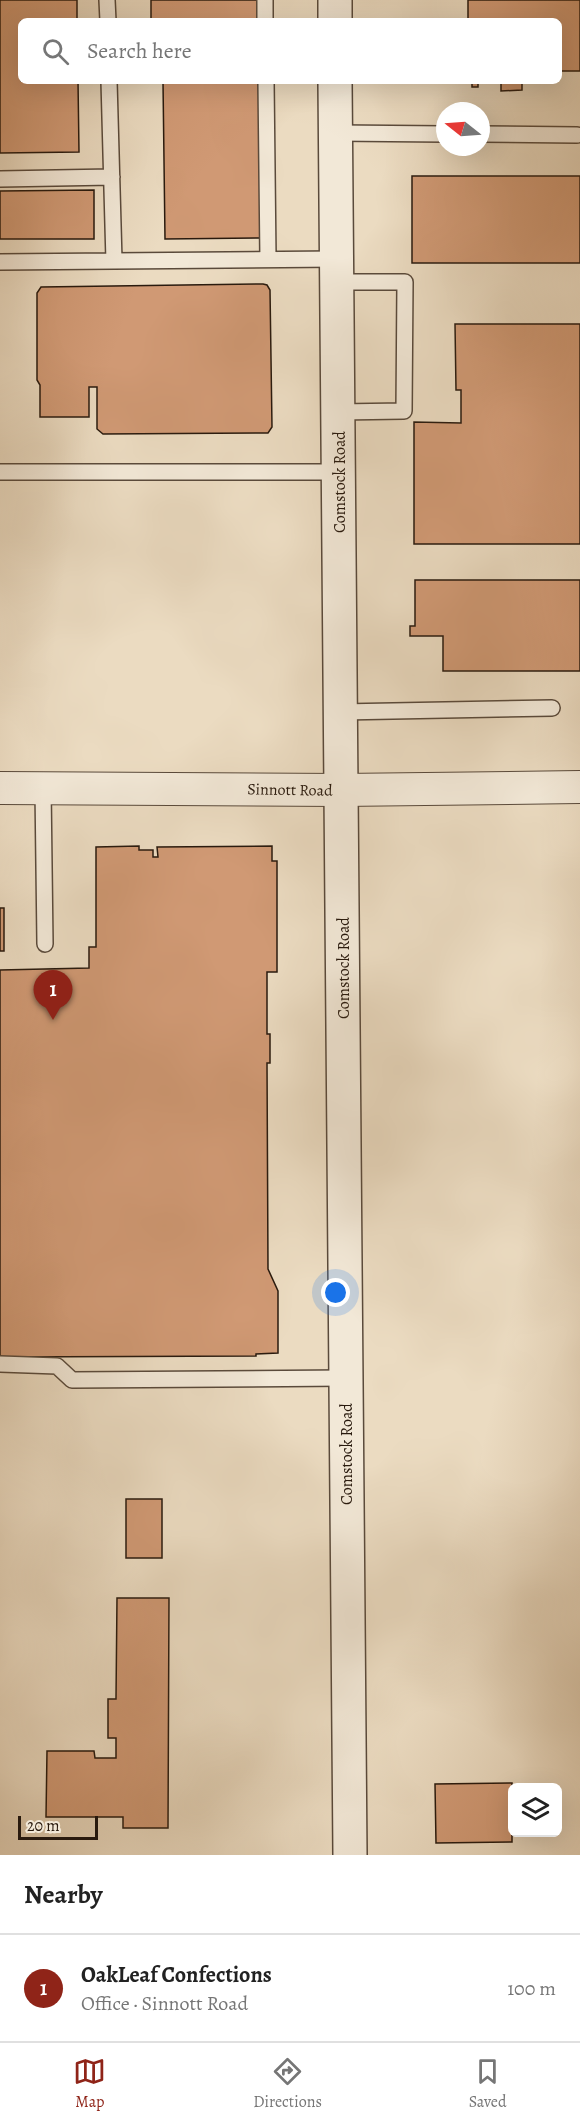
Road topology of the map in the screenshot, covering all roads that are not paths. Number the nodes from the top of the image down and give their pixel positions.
1 (107, 0) edge
2 (265, 0) edge
3 (335, 0) edge
4 (108, 18) edge
5 (265, 18) edge
6 (335, 18) edge
7 (109, 84) edge
8 (266, 84) edge
9 (336, 84) edge
10 (336, 133) junction
11 (436, 134) edge
12 (490, 134) edge
13 (576, 135) dead end
14 (112, 177) junction
15 (0, 179) edge
16 (268, 260) junction
17 (114, 261) junction
18 (0, 262) edge
19 (337, 270) junction
20 (339, 411) junction
21 (0, 472) edge
22 (339, 472) junction
23 (552, 708) dead end
24 (340, 712) junction
25 (580, 787) edge
26 (0, 788) edge
27 (43, 788) junction
28 (341, 790) junction
29 (45, 944) dead end
30 (0, 1364) edge
31 (346, 1377) junction
32 (350, 1855) edge

1 - 4 lane
2 - 5 lane
3 - 6 street
7 - 14 lane
8 - 16 lane
9 - 10 street, Comstock Road
10 - 11 lane
10 - 19 street, Comstock Road
12 - 13 lane
14 - 15 lane
14 - 17 lane
16 - 17 lane
16 - 19 lane
17 - 18 lane
19 - 20 street, Comstock Road
19 - 20 lane
20 - 22 street, Comstock Road
21 - 22 lane
22 - 24 street, Comstock Road
23 - 24 lane
24 - 28 street, Comstock Road
25 - 28 street, Sinnott Road
26 - 27 street, Sinnott Road
27 - 28 street, Sinnott Road
27 - 29 lane
28 - 31 street, Comstock Road
30 - 31 lane
31 - 32 street, Comstock Road

